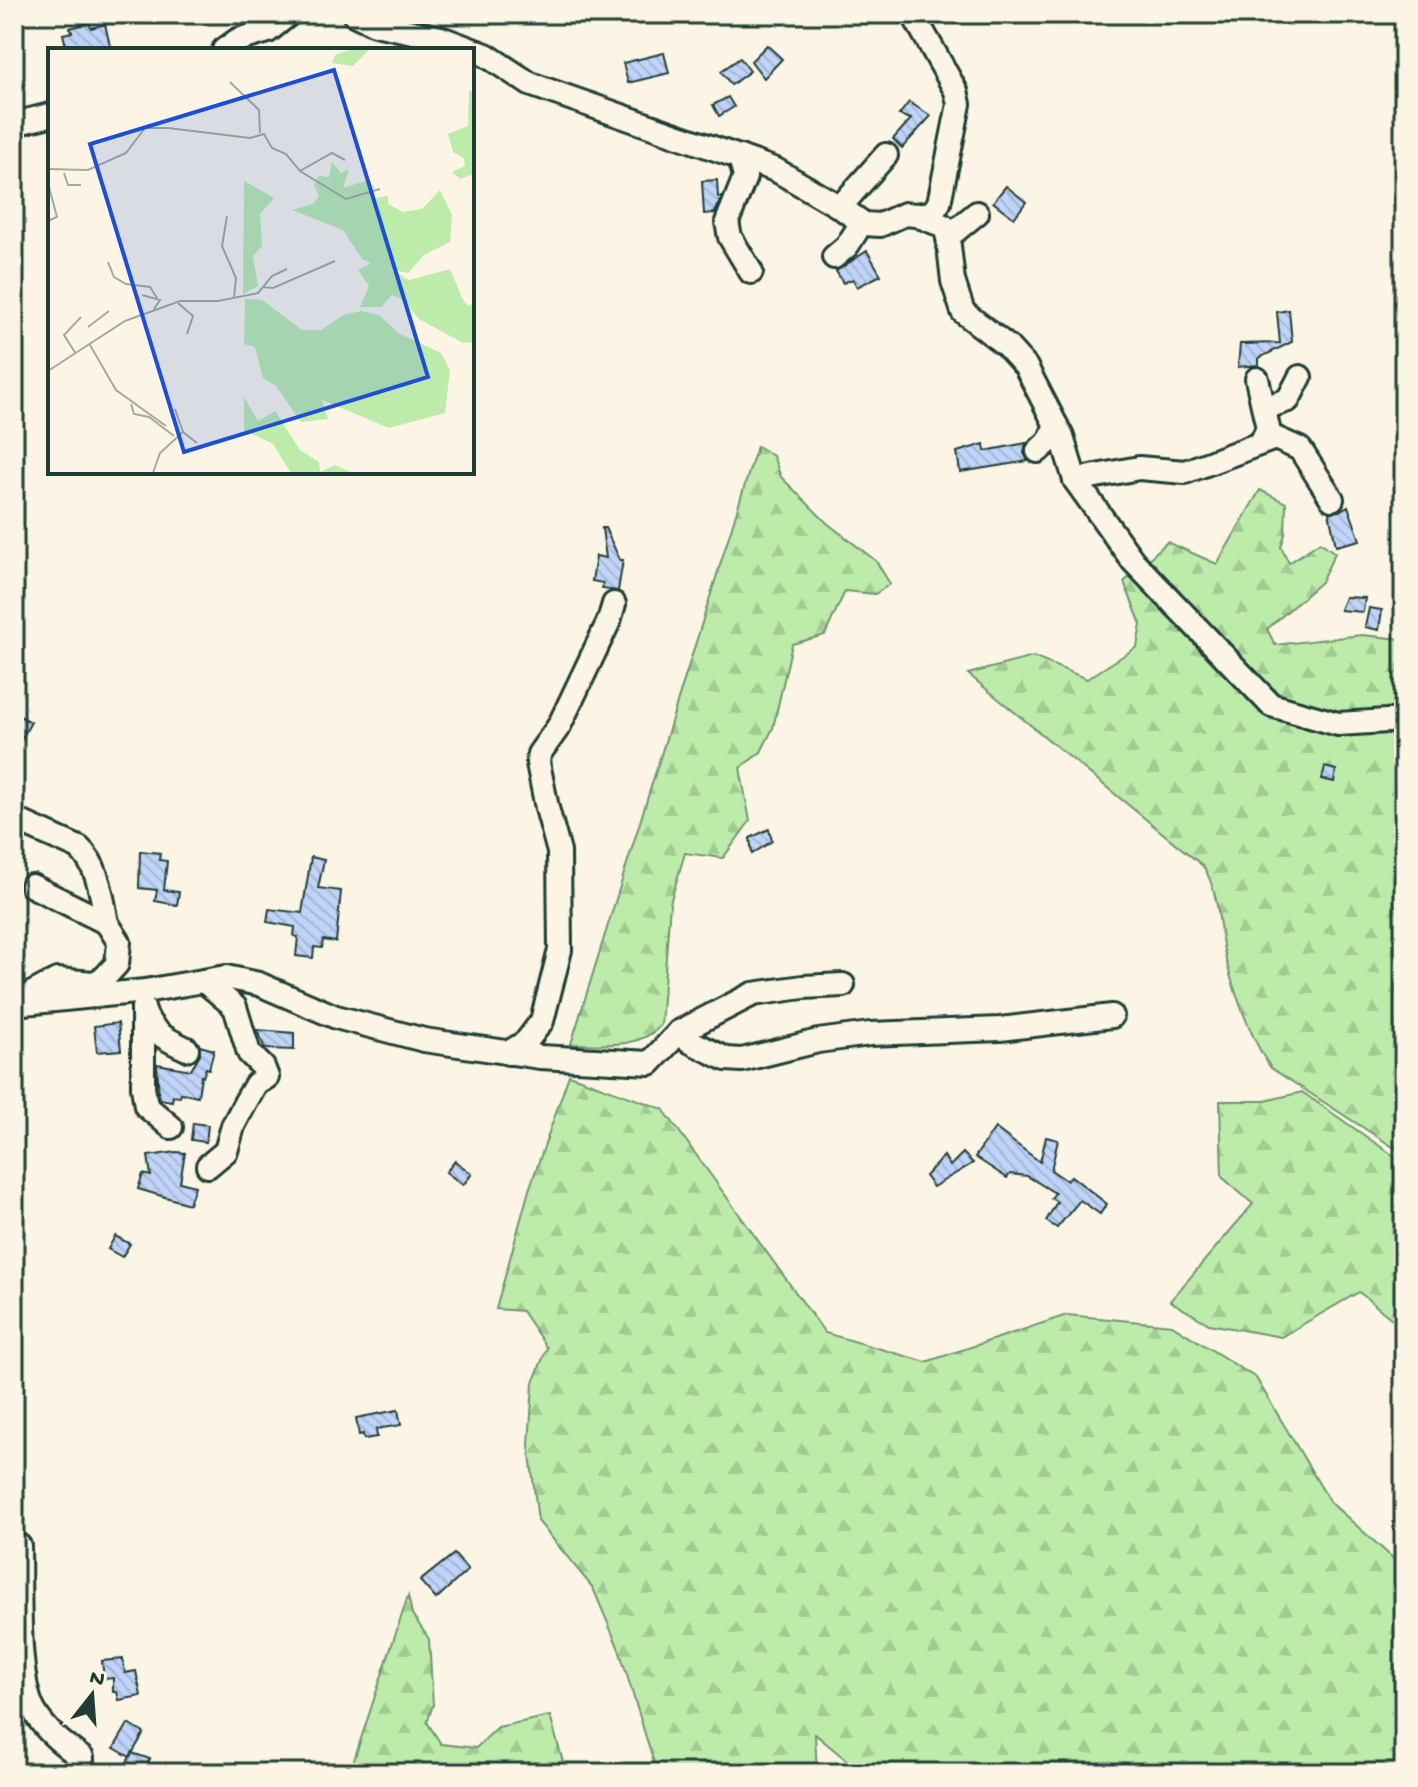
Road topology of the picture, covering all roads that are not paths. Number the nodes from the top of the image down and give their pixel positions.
1 (289, 14) edge
2 (354, 14) edge
3 (913, 14) edge
4 (227, 48) edge
5 (462, 48) edge
6 (474, 52) edge
7 (48, 116) edge
8 (14, 124) edge
9 (886, 155) dead end
10 (740, 157) junction
11 (840, 207) junction
12 (977, 213) dead end
13 (916, 215) junction
14 (860, 228) junction
15 (833, 230) dead end
16 (948, 237) junction
17 (834, 257) dead end
18 (751, 272) dead end
19 (1300, 377) dead end
20 (1257, 379) dead end
21 (1264, 408) junction
22 (1056, 425) junction
23 (1261, 443) junction
24 (1038, 451) dead end
25 (1075, 480) junction
26 (1332, 499) dead end
27 (614, 604) dead end
28 (1404, 720) edge
29 (14, 819) edge
30 (32, 886) dead end
31 (107, 923) junction
32 (204, 981) junction
33 (843, 985) dead end
34 (141, 1000) junction
35 (14, 1002) edge
36 (1112, 1016) dead end
37 (679, 1032) junction
38 (187, 1049) dead end
39 (508, 1053) junction
40 (171, 1127) dead end
41 (208, 1166) dead end
42 (19, 1546) dead end
43 (19, 1680) edge
44 (82, 1758) dead end

1 - 4 street
2 - 5 street
3 - 13 street
6 - 10 street
7 - 8 street
9 - 11 street
10 - 11 street
10 - 18 street
11 - 14 street
12 - 16 street
13 - 14 street
13 - 16 street
14 - 15 street
14 - 17 street
16 - 22 street
19 - 21 street
20 - 21 street
21 - 23 street
22 - 24 street
22 - 25 street
23 - 25 street
23 - 26 street
25 - 28 street
27 - 39 street
29 - 31 street
30 - 31 street
31 - 35 street
32 - 34 street
32 - 39 street
32 - 41 street
33 - 37 street
34 - 35 street
34 - 38 street
34 - 40 street
36 - 37 street
37 - 39 street
42 - 43 street
43 - 44 street

